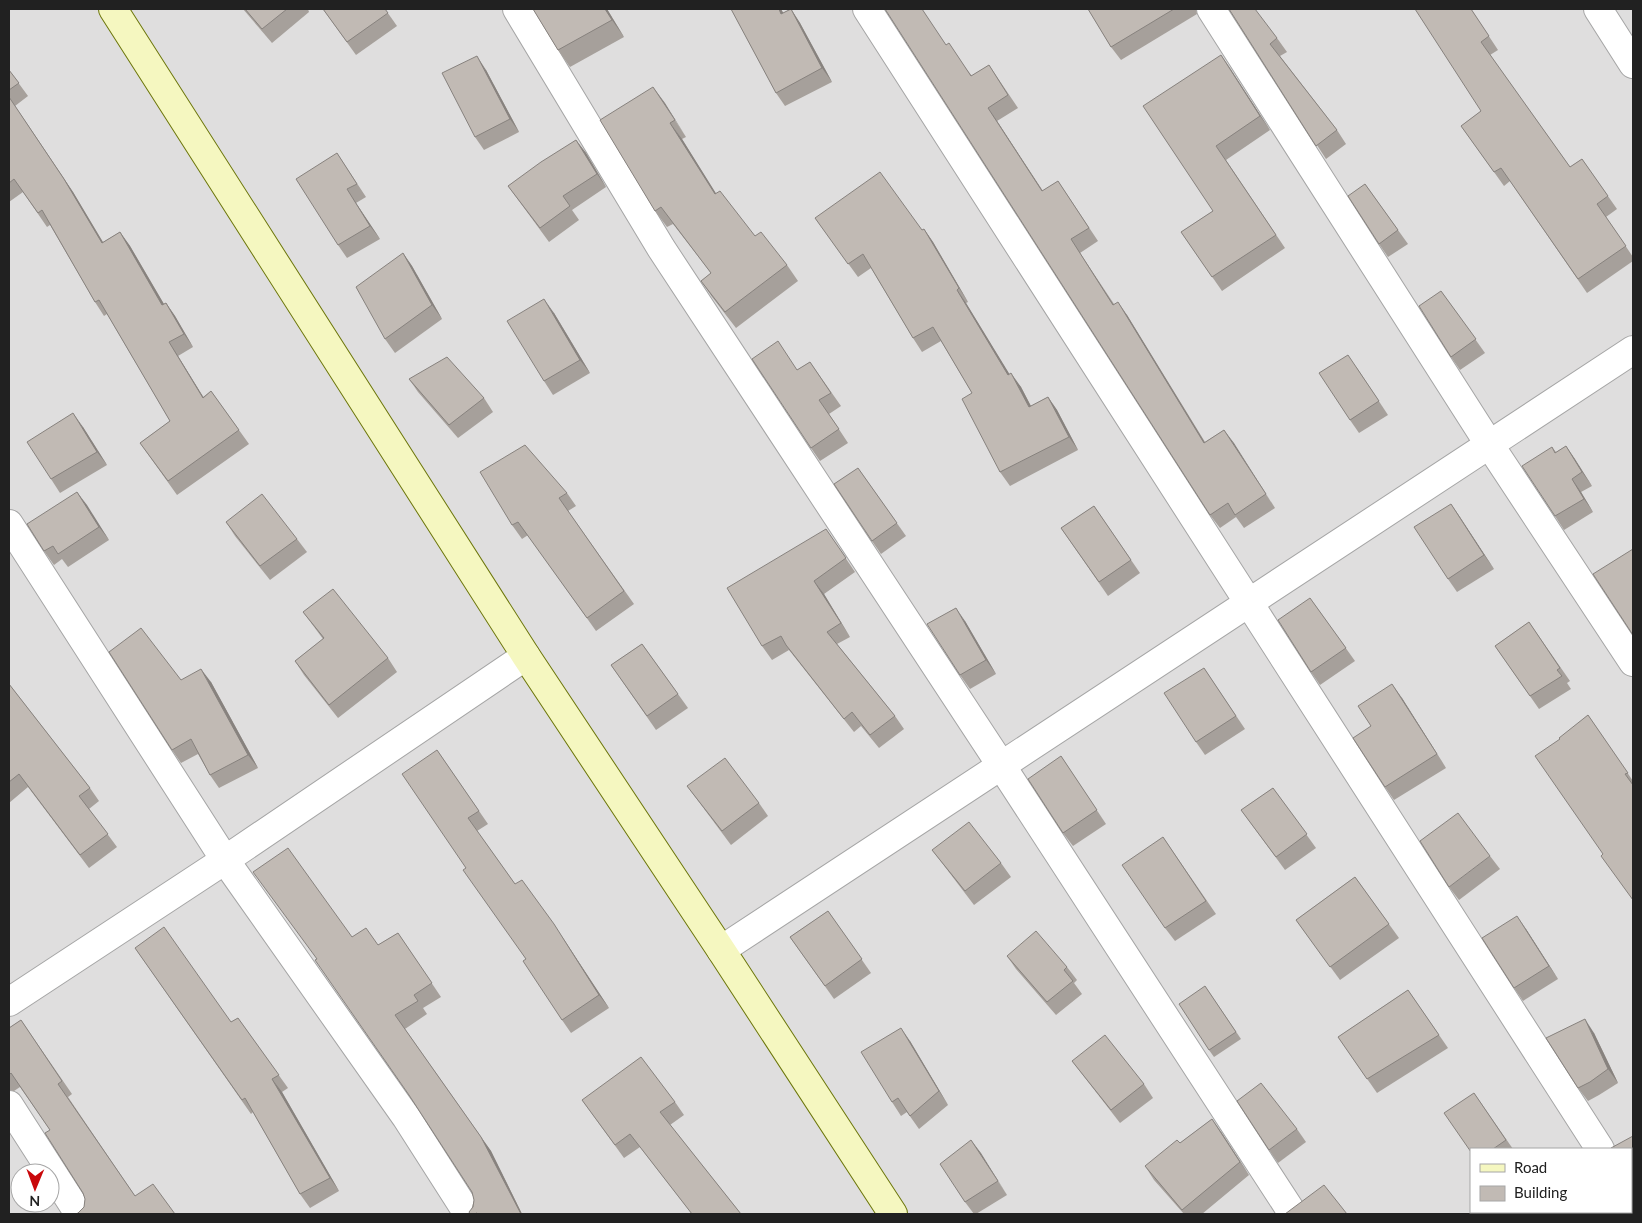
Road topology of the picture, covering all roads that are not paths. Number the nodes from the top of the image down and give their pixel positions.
1 (114, 9) edge
2 (517, 9) edge
3 (867, 9) edge
4 (1211, 9) edge
5 (1598, 9) edge
6 (1633, 64) edge
7 (1633, 350) edge
8 (1489, 444) junction
9 (9, 524) edge
10 (1249, 602) junction
11 (526, 656) junction
12 (1633, 662) edge
13 (1001, 766) junction
14 (226, 860) junction
15 (721, 950) junction
16 (9, 1002) edge
17 (9, 1105) edge
18 (1599, 1148) edge
19 (79, 1214) edge
20 (468, 1214) edge
21 (892, 1214) edge
22 (1293, 1214) edge

1 - 11 street
2 - 13 street
3 - 10 street
4 - 8 street
5 - 6 street
7 - 8 street
8 - 10 street
8 - 12 street
9 - 14 street
10 - 13 street
10 - 18 street
11 - 14 street
11 - 15 street
13 - 15 street
13 - 22 street
14 - 16 street
14 - 20 street
15 - 21 street
17 - 19 street

